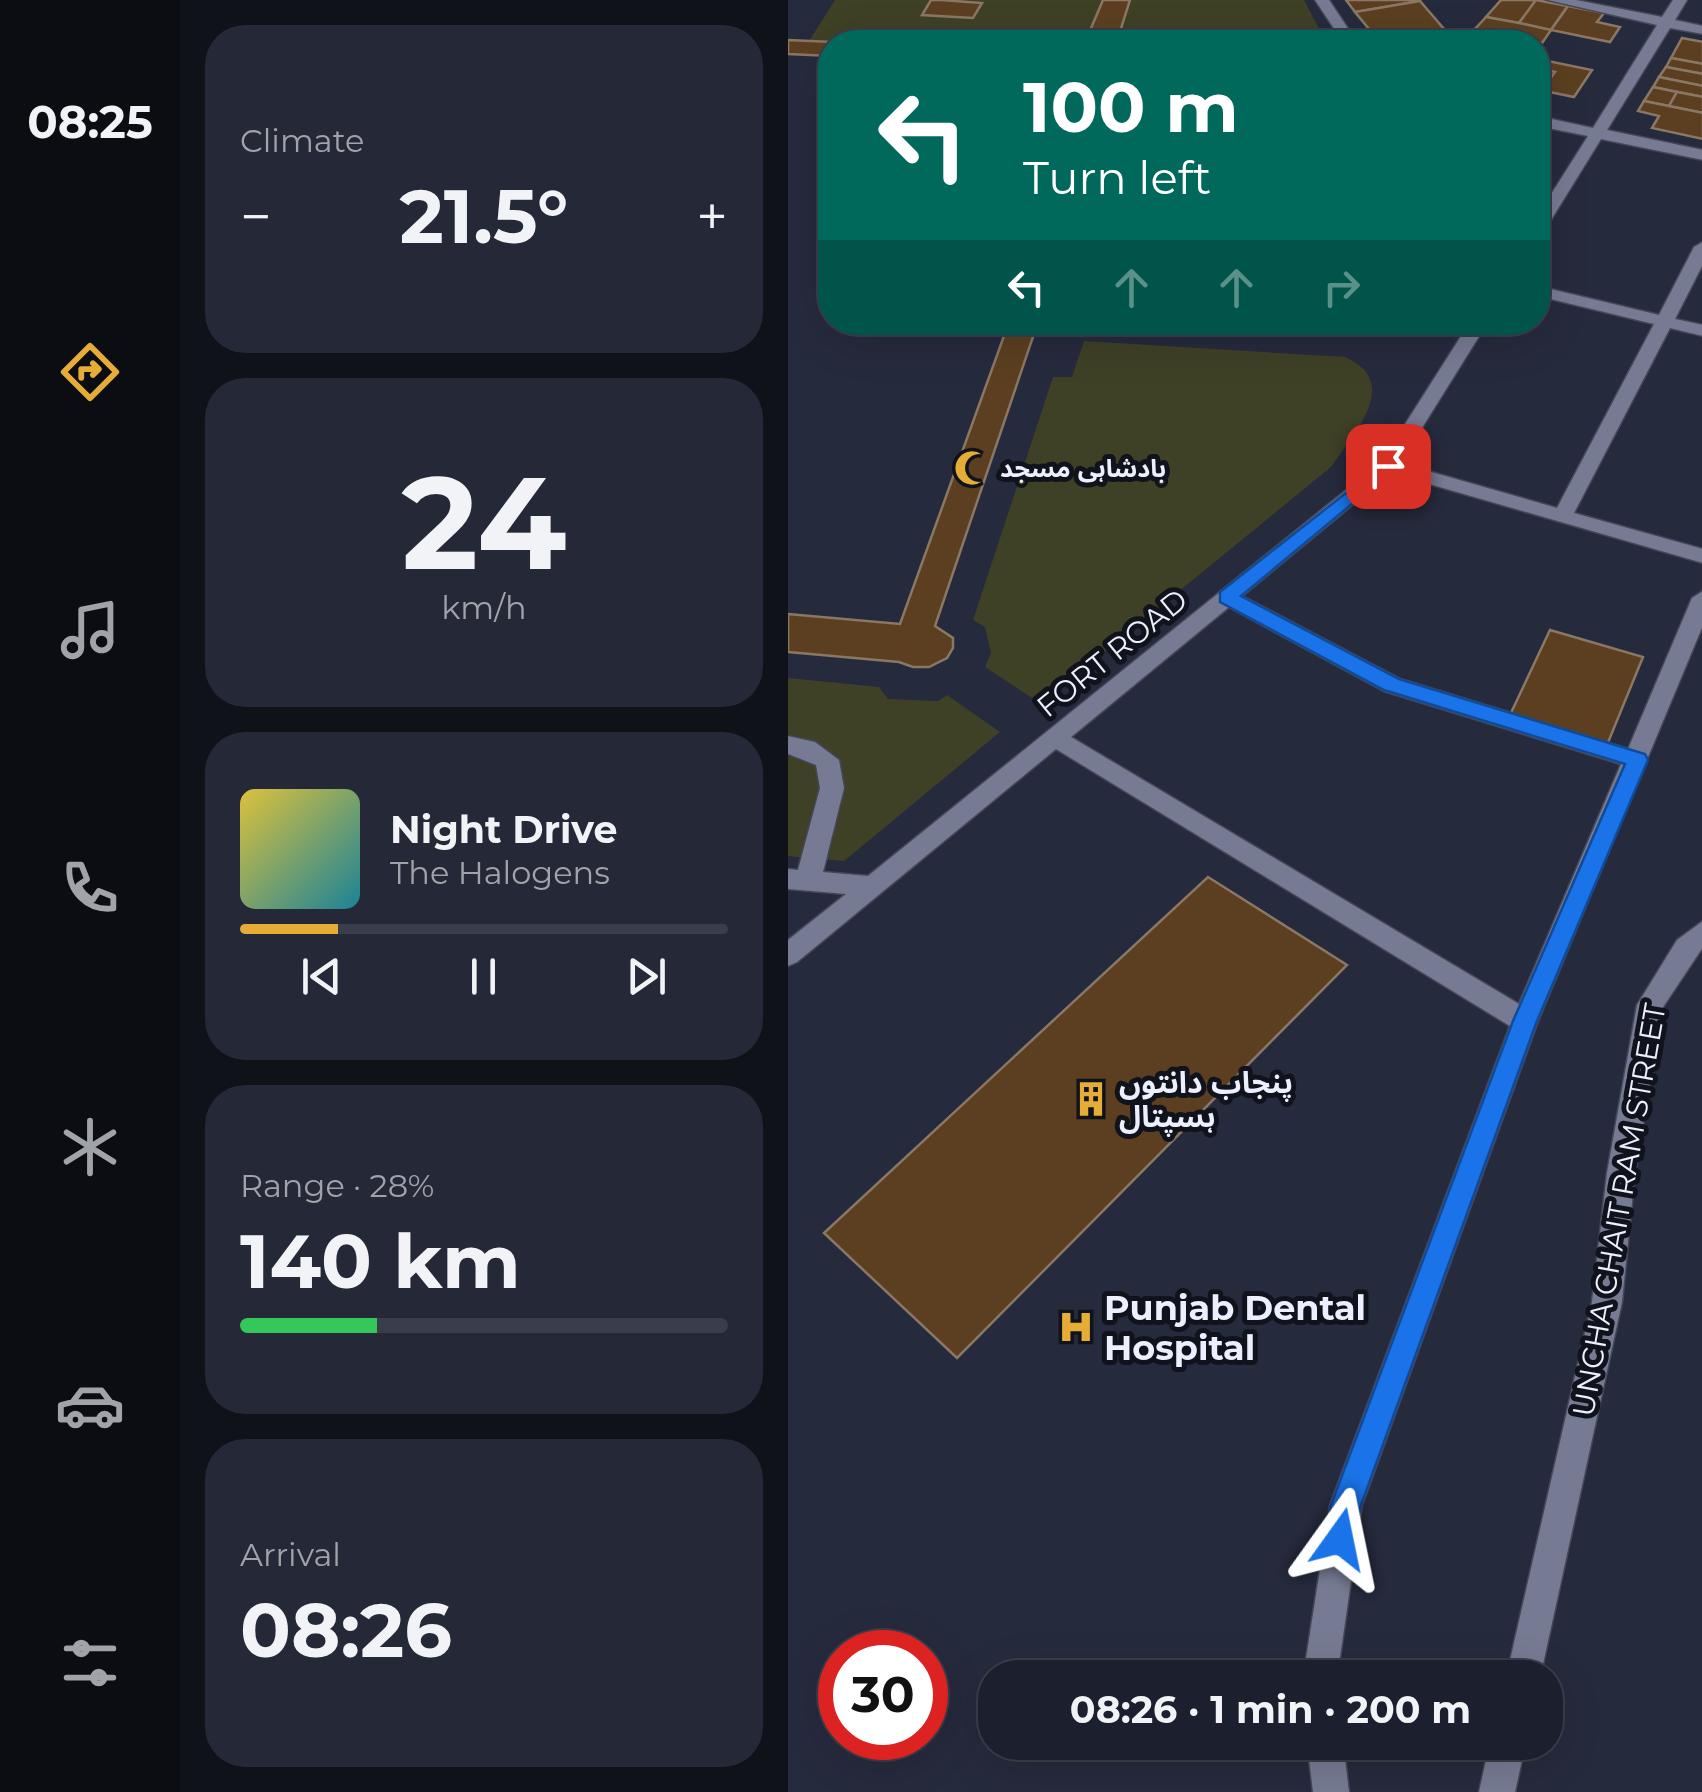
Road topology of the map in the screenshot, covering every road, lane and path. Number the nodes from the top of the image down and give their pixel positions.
1 (1322, 0) edge
2 (1556, 0) edge
3 (1680, 0) edge
4 (1666, 23) junction
5 (1342, 30) edge
6 (1702, 30) edge
7 (1550, 124) edge
8 (1597, 134) junction
9 (1702, 155) edge
10 (1550, 209) edge
11 (1702, 247) edge
12 (1550, 294) edge
13 (1665, 322) junction
14 (1702, 331) edge
15 (1464, 335) edge
16 (1388, 466) junction
17 (1562, 517) junction
18 (1702, 556) edge
19 (1227, 597) junction
20 (1702, 598) edge
21 (1055, 738) junction
22 (788, 745) edge
23 (1637, 760) junction
24 (798, 880) edge
25 (872, 886) junction
26 (1702, 931) edge
27 (788, 955) edge
28 (1525, 1021) junction
29 (1323, 1660) edge
30 (1527, 1660) edge
31 (1327, 1760) edge
32 (1504, 1760) edge
33 (1331, 1792) edge
34 (1497, 1792) edge

1 - 5 street
2 - 4 street
3 - 4 street
4 - 6 street
4 - 8 street
7 - 8 street
8 - 9 street
8 - 10 street
11 - 13 street
12 - 13 street
13 - 14 street
13 - 17 street
15 - 16 street, FORT ROAD
16 - 17 street
16 - 19 street, FORT ROAD
17 - 18 street
19 - 21 street, FORT ROAD
19 - 23 street
20 - 23 street
21 - 25 street, FORT ROAD
21 - 28 street
22 - 24 street
23 - 28 street
24 - 25 street
25 - 27 street, FORT ROAD
26 - 30 street, UNCHA CHAIT RAM STREET
28 - 29 street
31 - 33 street
32 - 34 street

